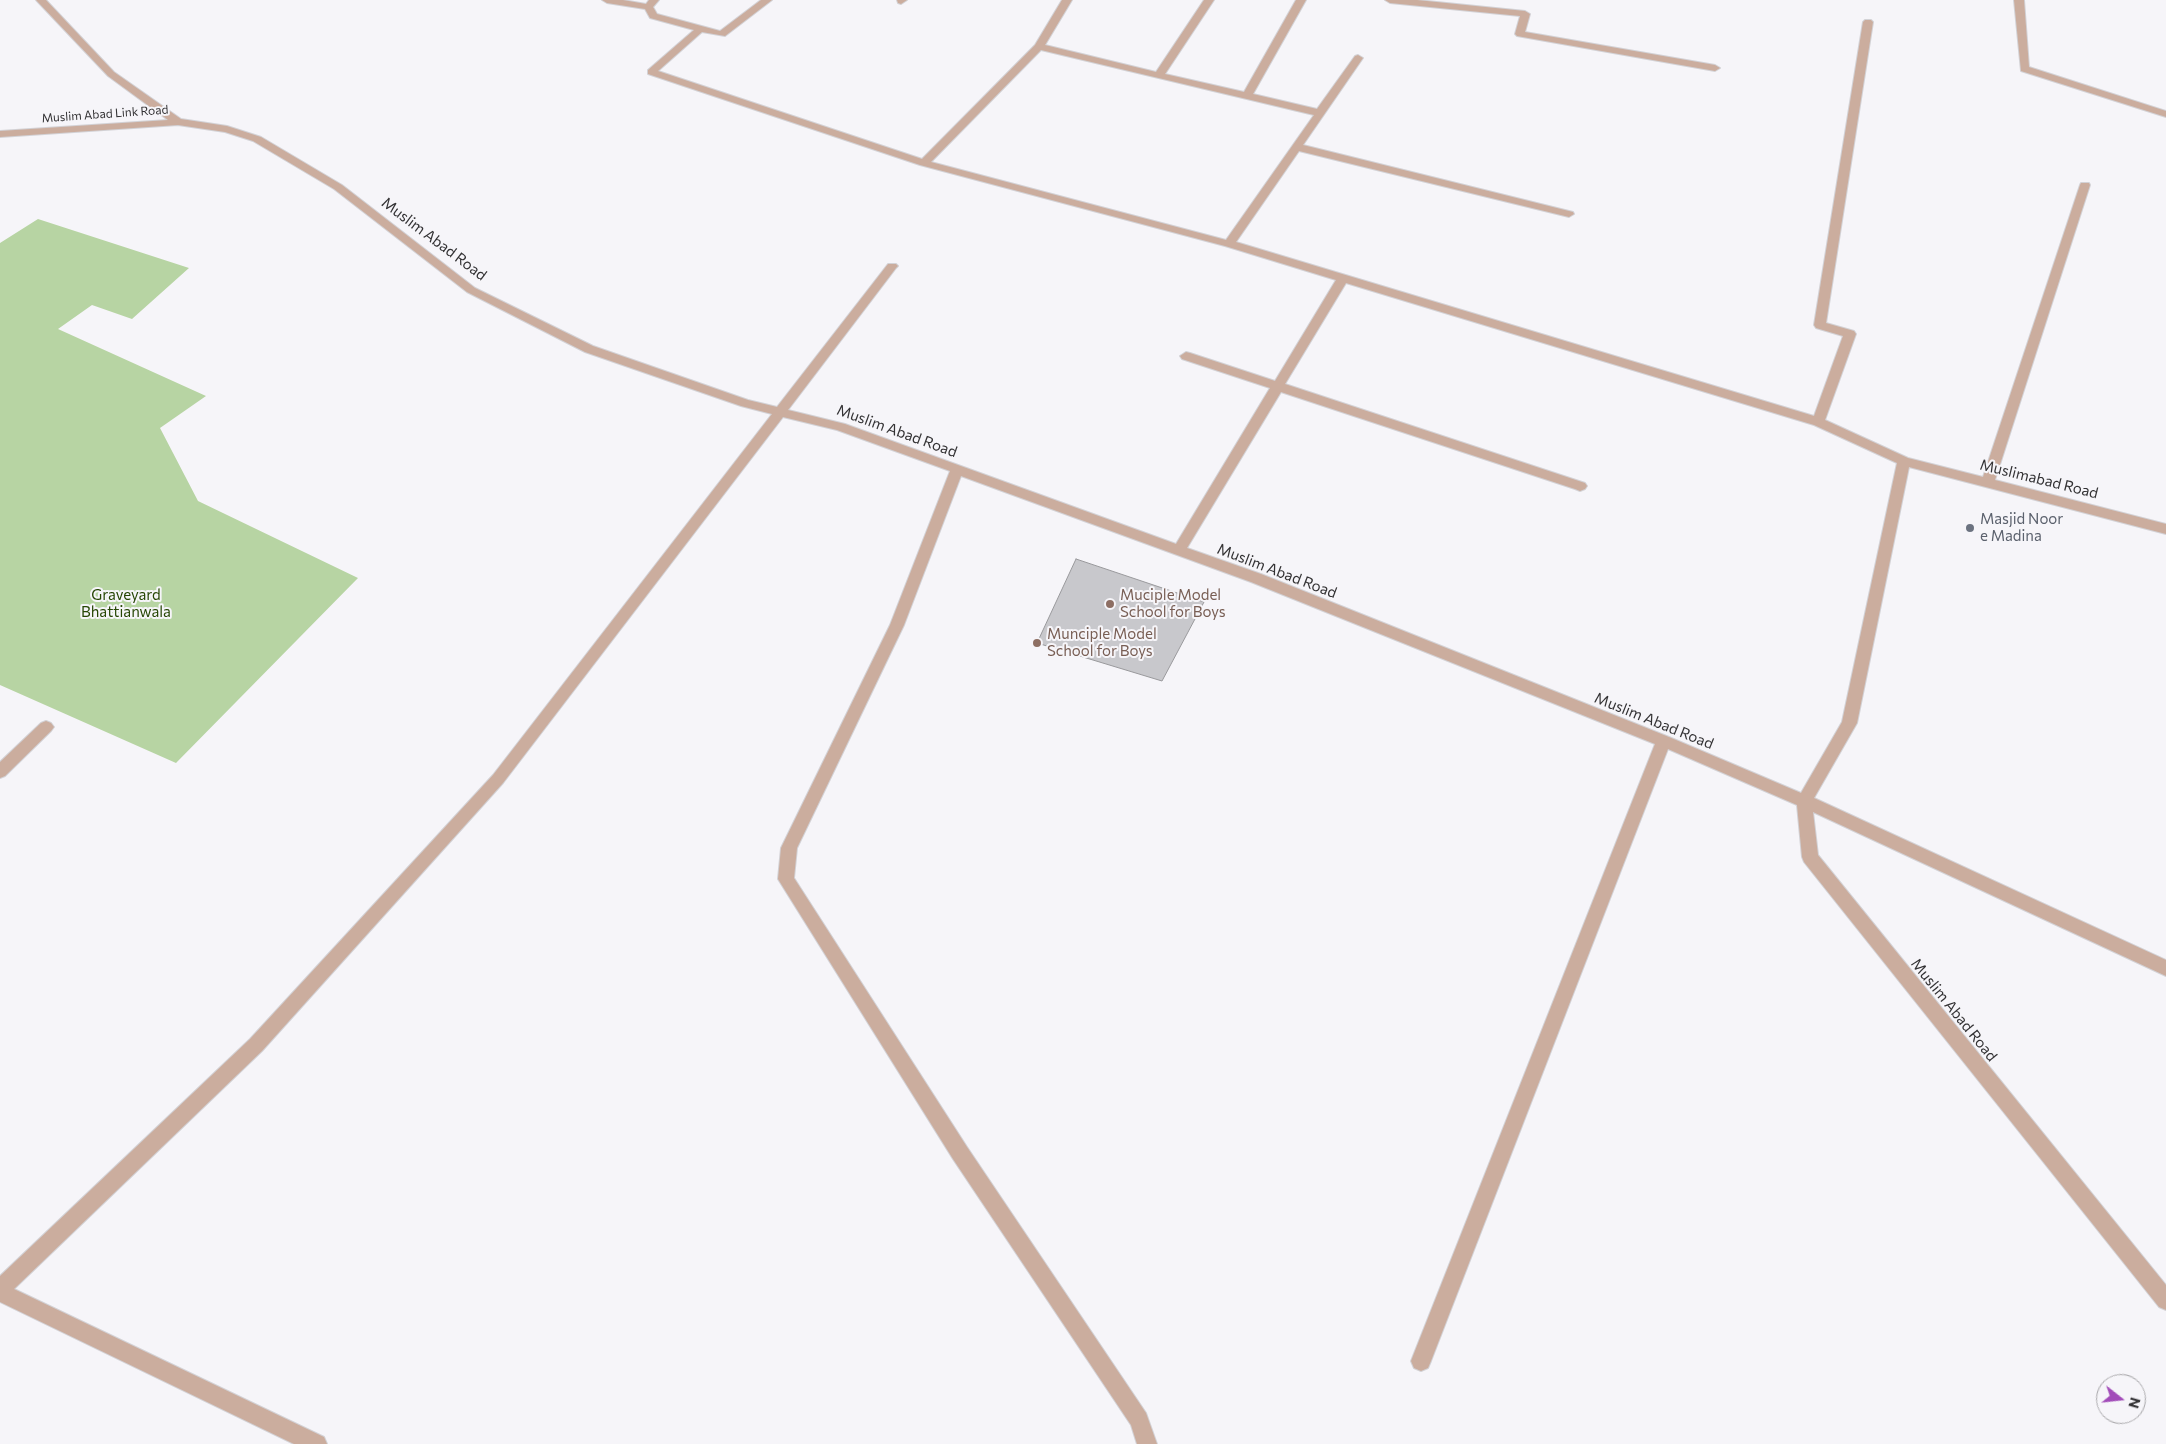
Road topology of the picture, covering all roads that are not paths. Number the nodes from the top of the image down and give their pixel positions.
1 (41, 0) edge
2 (607, 0) edge
3 (767, 0) edge
4 (1067, 0) edge
5 (1209, 0) edge
6 (1302, 0) edge
7 (1390, 0) edge
8 (2019, 0) edge
9 (651, 3) edge
10 (1868, 22) dead end
11 (700, 29) junction
12 (1039, 48) junction
13 (1358, 58) dead end
14 (1715, 68) dead end
15 (1159, 75) junction
16 (1247, 96) junction
17 (1320, 113) junction
18 (2166, 114) edge
19 (178, 122) junction
20 (0, 134) edge
21 (1296, 147) junction
22 (924, 163) junction
23 (2085, 185) dead end
24 (1569, 214) dead end
25 (1229, 244) junction
26 (892, 266) dead end
27 (1343, 278) junction
28 (1186, 356) dead end
29 (1277, 387) junction
30 (781, 411) junction
31 (1818, 422) junction
32 (1904, 461) junction
33 (957, 469) junction
34 (1988, 483) junction
35 (1580, 486) dead end
36 (2166, 529) edge
37 (1179, 550) junction
38 (46, 728) dead end
39 (1664, 741) junction
40 (0, 772) edge
41 (1804, 801) junction
42 (2166, 968) edge
43 (0, 1291) edge
44 (2166, 1300) edge
45 (1421, 1361) dead end
46 (316, 1444) edge
47 (1147, 1444) edge

1 - 19 street, Muslim Abad Link Road
2 - 9 street
3 - 11 street
4 - 12 street
5 - 15 street
6 - 16 street
7 - 14 street
8 - 18 street
9 - 11 street
10 - 31 street
11 - 22 street, Muslimabad Road
12 - 15 street
12 - 22 street
13 - 17 street
15 - 16 street
16 - 17 street
17 - 21 street
19 - 20 street, Muslim Abad Link Road
19 - 30 street, Muslim Abad Road
21 - 24 street
21 - 25 street
22 - 25 street, Muslimabad Road
23 - 34 street
25 - 27 street, Muslimabad Road
26 - 30 street
27 - 29 street
27 - 31 street, Muslimabad Road
28 - 29 street
29 - 35 street
29 - 37 street
30 - 33 street, Muslim Abad Road
30 - 43 street
31 - 32 street, Muslimabad Road
32 - 34 street, Muslimabad Road
32 - 41 street
33 - 37 street, Muslim Abad Road
33 - 47 street
34 - 36 street, Muslimabad Road
37 - 39 street, Muslim Abad Road
38 - 40 street
39 - 41 street, Muslim Abad Road
39 - 45 street
41 - 42 street
41 - 44 street, Muslim Abad Road
43 - 46 street

